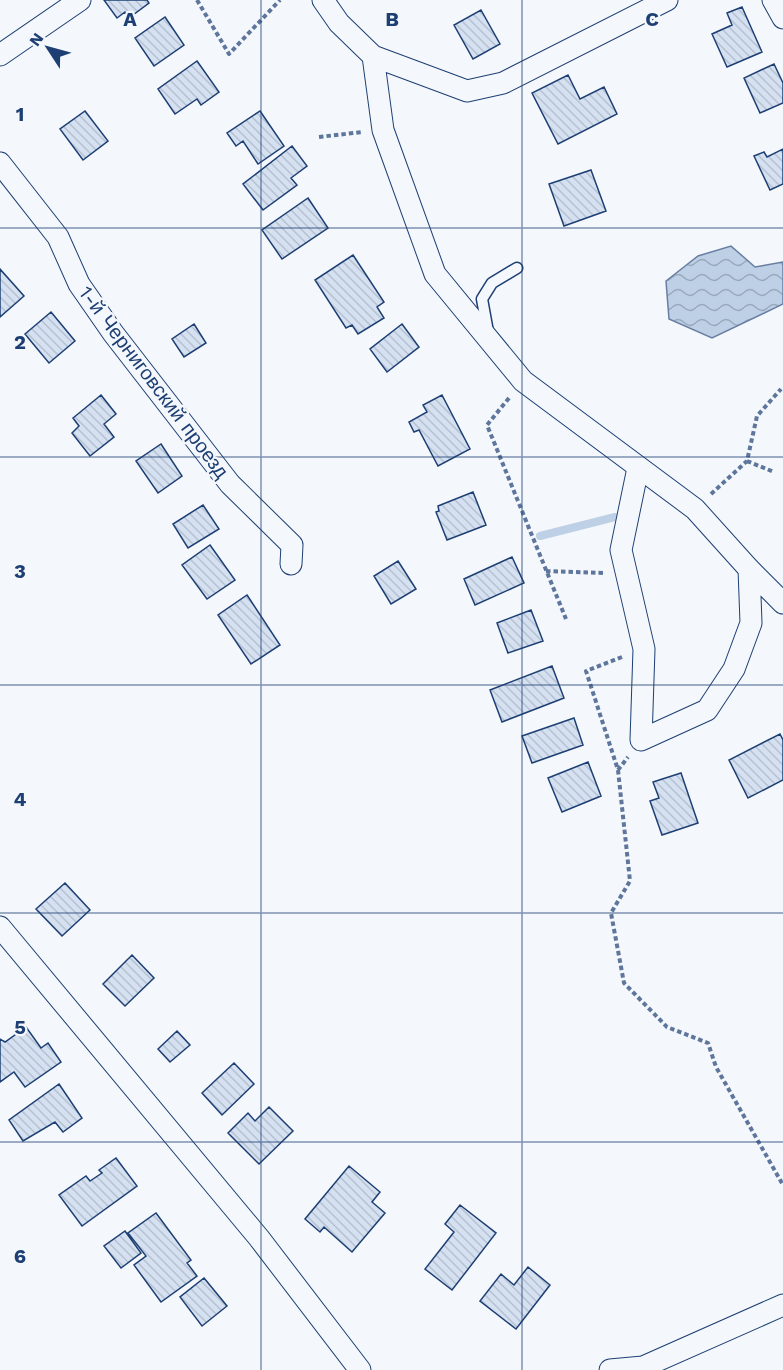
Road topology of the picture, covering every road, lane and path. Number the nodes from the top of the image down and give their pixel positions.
1 (80, 0) edge
2 (197, 0) edge
3 (280, 0) edge
4 (323, 0) edge
5 (667, 0) edge
6 (773, 0) edge
7 (783, 18) edge
8 (0, 55) edge
9 (373, 56) junction
10 (383, 130) junction
11 (320, 137) dead end
12 (0, 163) edge
13 (517, 268) dead end
14 (490, 342) junction
15 (523, 381) junction
16 (781, 388) dead end
17 (747, 461) junction
18 (638, 468) junction
19 (774, 472) dead end
20 (695, 509) junction
21 (291, 564) dead end
22 (748, 569) junction
23 (546, 571) junction
24 (627, 573) junction
25 (783, 603) edge
26 (566, 619) dead end
27 (644, 649) junction
28 (641, 740) junction
29 (618, 770) junction
30 (0, 927) edge
31 (783, 1185) edge
32 (783, 1305) edge
33 (360, 1370) edge
34 (610, 1370) edge

1 - 8 street
2 - 3 path
4 - 9 street
5 - 9 street
6 - 7 street
9 - 10 street
10 - 11 path
10 - 14 street
12 - 21 street, 1-й Черниговский проезд
13 - 14 lane
14 - 15 street
15 - 18 street
15 - 23 path
16 - 17 path
17 - 19 path
17 - 20 path
18 - 20 street
18 - 24 street
20 - 22 street
22 - 25 street
22 - 28 street
23 - 24 path
23 - 26 path
24 - 27 street
27 - 28 street
27 - 29 path
28 - 29 path
29 - 31 path
30 - 33 street
32 - 34 street

